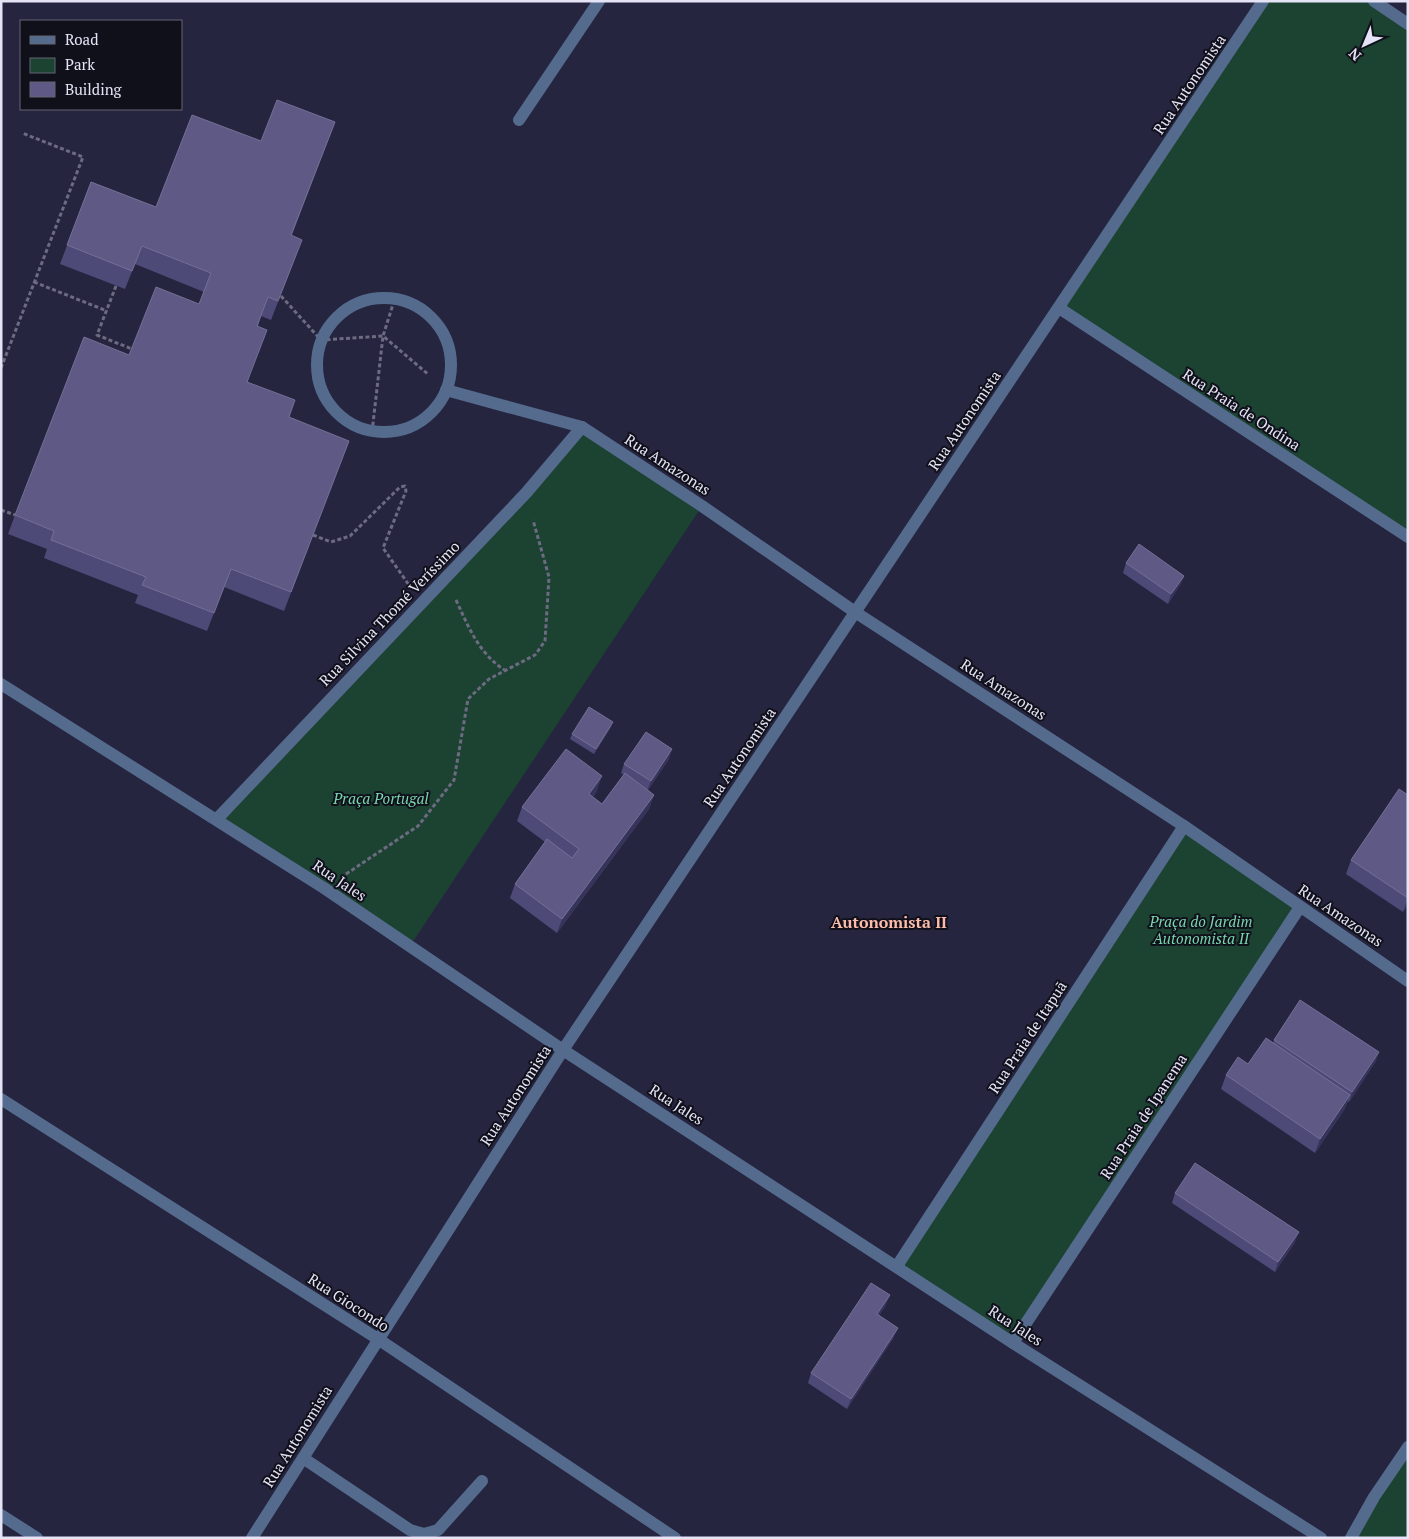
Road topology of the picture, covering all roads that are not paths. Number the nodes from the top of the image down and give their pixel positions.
1 (599, 1) edge
2 (1264, 1) edge
3 (1374, 1) edge
4 (1408, 24) edge
5 (519, 120) dead end
6 (1059, 308) junction
7 (446, 390) junction
8 (582, 427) junction
9 (1408, 537) edge
10 (855, 612) junction
11 (1, 684) edge
12 (217, 819) junction
13 (1184, 826) junction
14 (1300, 907) junction
15 (1408, 981) edge
16 (563, 1050) junction
17 (1, 1099) edge
18 (897, 1266) junction
19 (378, 1339) junction
20 (1013, 1343) junction
21 (1408, 1447) edge
22 (303, 1458) junction
23 (482, 1480) dead end
24 (1, 1515) edge
25 (37, 1538) edge
26 (252, 1538) edge
27 (676, 1538) edge
28 (1321, 1538) edge
29 (1351, 1538) edge

1 - 5 street
2 - 6 street, Rua Autonomista
3 - 4 street
6 - 9 street, Rua Praia de Ondina
6 - 10 street, Rua Autonomista
7 - 7 street
7 - 8 street, Rua Amazonas
8 - 10 street, Rua Amazonas
8 - 12 street, Rua Silvina Thomé Veríssimo
10 - 13 street, Rua Amazonas
10 - 16 street, Rua Autonomista
11 - 12 street, Rua Jales
12 - 16 street, Rua Jales
13 - 14 street, Rua Amazonas
13 - 18 street, Rua Praia de Itapuã
14 - 15 street, Rua Amazonas
14 - 20 street, Rua Praia de Ipanema
16 - 18 street, Rua Jales
16 - 19 street, Rua Autonomista
17 - 19 street, Rua Giocondo
18 - 20 street, Rua Jales
19 - 22 street, Rua Autonomista
19 - 27 street, Rua Giocondo
20 - 28 street, Rua Jales
21 - 29 street
22 - 23 street
22 - 26 street, Rua Autonomista
24 - 25 street

